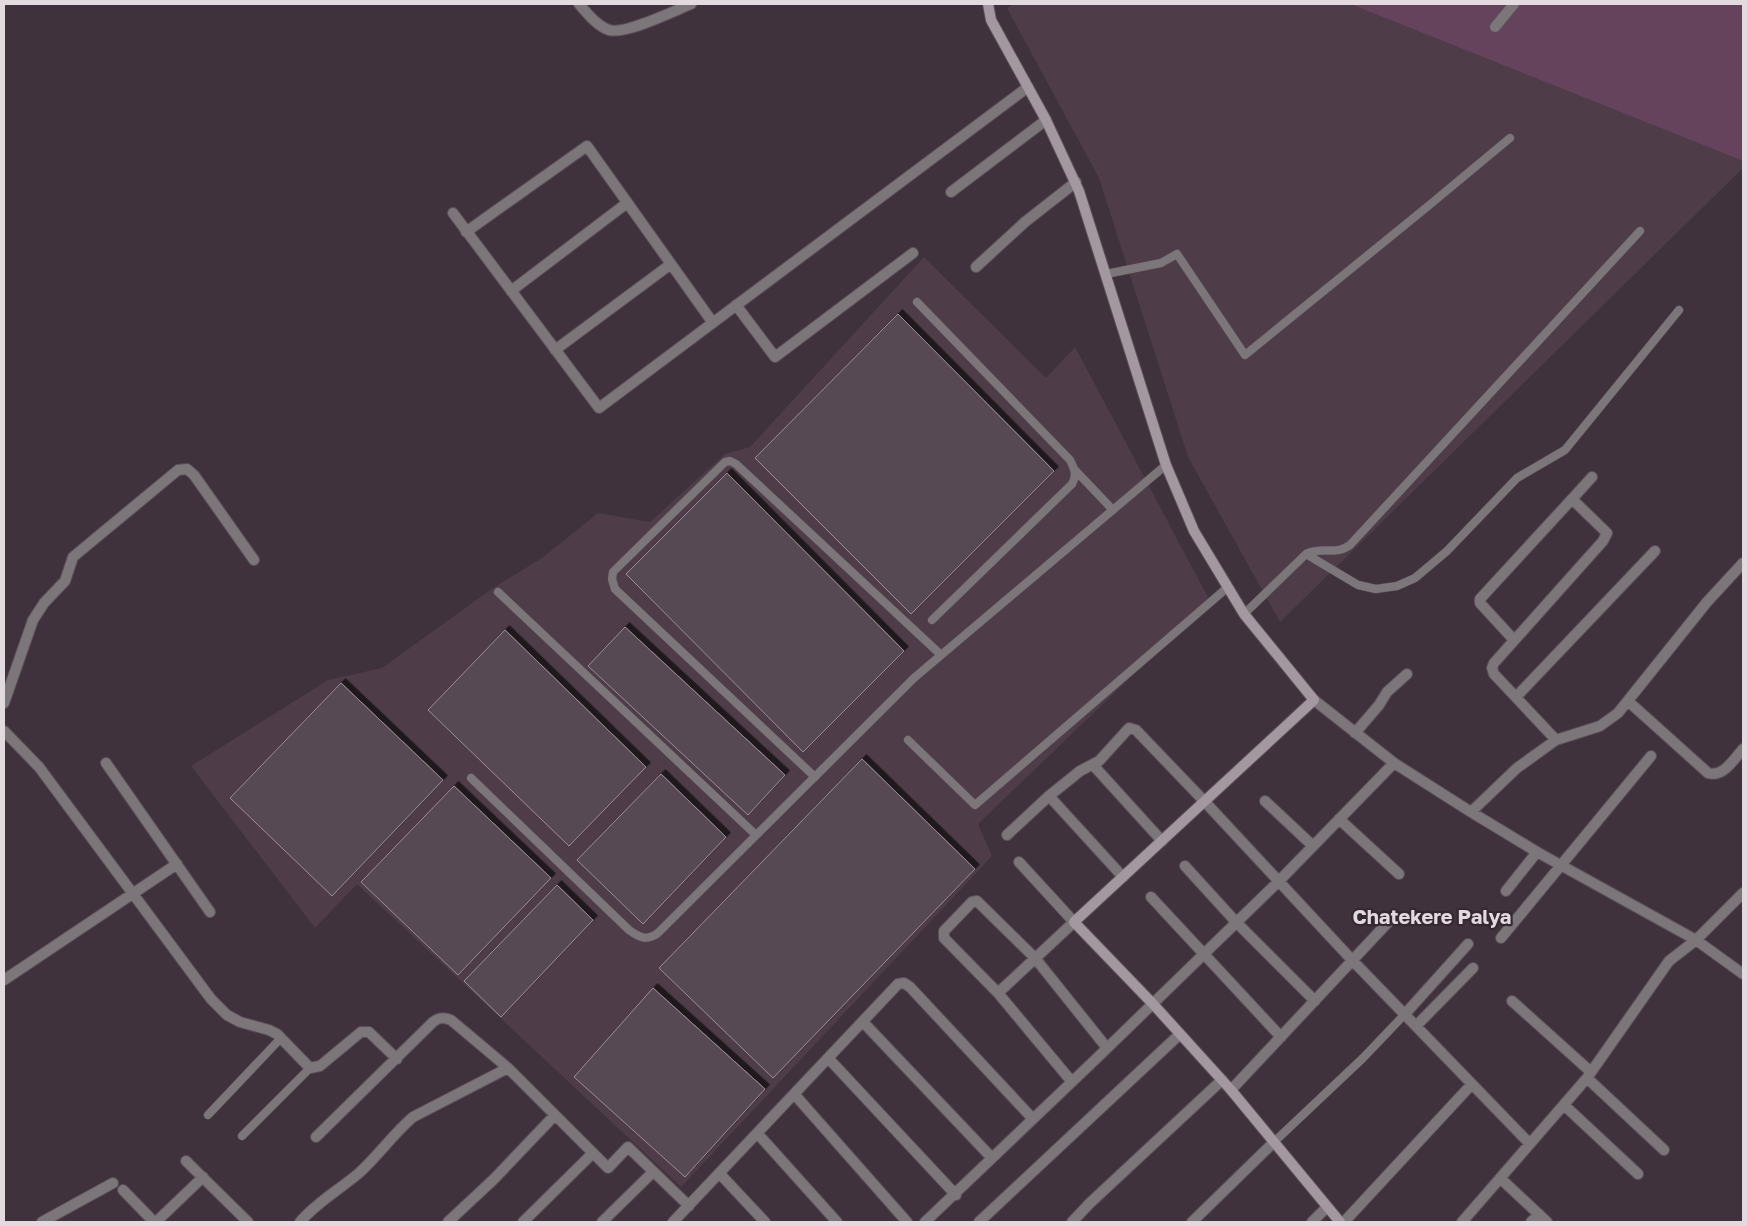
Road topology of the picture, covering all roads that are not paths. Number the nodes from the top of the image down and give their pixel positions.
1 (579, 4) edge
2 (691, 4) edge
3 (988, 4) edge
4 (1514, 4) edge
5 (1494, 27) dead end
6 (1028, 87) junction
7 (1046, 120) junction
8 (1510, 138) dead end
9 (1076, 182) junction
10 (951, 192) dead end
11 (628, 202) junction
12 (453, 213) dead end
13 (1640, 231) dead end
14 (466, 232) junction
15 (913, 253) dead end
16 (671, 264) junction
17 (976, 266) dead end
18 (1106, 274) junction
19 (511, 291) junction
20 (917, 302) dead end
21 (736, 305) junction
22 (1680, 310) dead end
23 (713, 323) junction
24 (555, 350) junction
25 (1166, 465) junction
26 (1074, 469) junction
27 (1592, 477) dead end
28 (1572, 499) junction
29 (1113, 510) junction
30 (1655, 551) dead end
31 (1306, 554) junction
32 (254, 560) dead end
33 (1743, 563) edge
34 (1228, 586) junction
35 (498, 592) dead end
36 (1244, 614) junction
37 (932, 620) dead end
38 (1514, 640) junction
39 (940, 654) junction
40 (1407, 674) dead end
41 (1516, 697) junction
42 (1314, 700) junction
43 (1629, 702) junction
44 (4, 704) edge
45 (4, 731) edge
46 (1355, 733) junction
47 (908, 740) dead end
48 (1556, 740) junction
49 (1743, 749) edge
50 (1651, 756) dead end
51 (1394, 762) junction
52 (106, 763) dead end
53 (1093, 765) junction
54 (815, 777) junction
55 (471, 778) dead end
56 (1050, 796) junction
57 (1264, 801) dead end
58 (1206, 802) junction
59 (1471, 812) junction
60 (1339, 819) junction
61 (1007, 835) dead end
62 (756, 836) junction
63 (1162, 840) junction
64 (1313, 846) junction
65 (1537, 852) junction
66 (1020, 862) dead end
67 (177, 864) junction
68 (1184, 866) dead end
69 (1562, 866) junction
70 (1399, 874) dead end
71 (1123, 877) junction
72 (1279, 881) junction
73 (1506, 891) dead end
74 (1743, 893) edge
75 (132, 894) junction
76 (1151, 897) dead end
77 (210, 912) dead end
78 (1392, 917) dead end
79 (1074, 922) junction
80 (1236, 922) junction
81 (1501, 938) dead end
82 (1696, 940) junction
83 (1468, 944) dead end
84 (1203, 954) junction
85 (1035, 958) junction
86 (1352, 960) junction
87 (1473, 968) dead end
88 (1743, 974) edge
89 (4, 980) edge
90 (998, 993) junction
91 (1314, 1001) junction
92 (1512, 1001) dead end
93 (1153, 1004) junction
94 (1405, 1014) junction
95 (863, 1022) junction
96 (1416, 1026) junction
97 (1180, 1034) junction
98 (1281, 1036) junction
99 (281, 1038) junction
100 (1107, 1048) junction
101 (829, 1058) junction
102 (397, 1059) junction
103 (310, 1068) junction
104 (508, 1068) junction
105 (1589, 1075) junction
106 (1222, 1080) junction
107 (1072, 1082) junction
108 (1472, 1084) junction
109 (1231, 1090) junction
110 (795, 1095) junction
111 (1564, 1105) junction
112 (208, 1115) dead end
113 (555, 1115) junction
114 (1033, 1118) junction
115 (758, 1134) junction
116 (242, 1136) dead end
117 (316, 1137) dead end
118 (1274, 1142) junction
119 (1530, 1144) junction
120 (1664, 1150) dead end
121 (593, 1153) junction
122 (992, 1158) junction
123 (186, 1161) dead end
124 (653, 1172) junction
125 (720, 1174) junction
126 (1638, 1174) dead end
127 (203, 1177) junction
128 (1500, 1178) junction
129 (113, 1183) dead end
130 (123, 1190) dead end
131 (956, 1194) junction
132 (689, 1206) junction
133 (1327, 1207) junction
134 (1539, 1214) junction
135 (42, 1222) edge
136 (155, 1222) edge
137 (248, 1222) edge
138 (300, 1222) edge
139 (448, 1222) edge
140 (523, 1222) edge
141 (602, 1222) edge
142 (673, 1222) edge
143 (765, 1222) edge
144 (837, 1222) edge
145 (907, 1222) edge
146 (925, 1222) edge
147 (979, 1222) edge
148 (1072, 1222) edge
149 (1192, 1222) edge
150 (1312, 1222) edge
151 (1340, 1222) edge
152 (1344, 1222) edge
153 (1462, 1222) edge
154 (1531, 1222) edge
155 (1548, 1222) edge

1 - 2 street
3 - 6 street
4 - 5 street
6 - 7 street
6 - 21 street
7 - 9 street
7 - 10 street
8 - 18 lane
9 - 17 street
9 - 18 street
11 - 14 street
11 - 16 street
11 - 19 street
12 - 14 street
13 - 31 lane
14 - 19 street
15 - 21 street
16 - 23 street
16 - 24 street
18 - 25 street
19 - 24 street
20 - 26 lane
21 - 23 street
22 - 31 lane
23 - 24 street
25 - 29 lane
25 - 34 street
26 - 29 lane
26 - 37 lane
27 - 28 street
28 - 38 street
28 - 38 street
29 - 39 lane
30 - 41 street
31 - 36 lane
32 - 44 street
33 - 43 street
34 - 36 street
34 - 47 lane
35 - 62 lane
36 - 42 street
38 - 41 street
39 - 54 lane
39 - 54 lane
40 - 46 street
41 - 48 street
42 - 46 street
42 - 58 street
43 - 48 street
43 - 49 street
45 - 75 street
46 - 51 street
48 - 59 street
50 - 69 street
51 - 59 street
51 - 60 street
52 - 67 street
53 - 56 street
53 - 58 street
53 - 63 street
54 - 62 lane
55 - 62 lane
56 - 61 street
56 - 71 street
57 - 64 street
58 - 63 street
58 - 72 street
59 - 65 street
60 - 64 street
60 - 70 street
63 - 71 street
64 - 72 street
65 - 69 street
65 - 73 street
66 - 79 street
67 - 75 street
67 - 77 street
68 - 80 street
69 - 81 street
69 - 82 street
71 - 79 street
72 - 80 street
72 - 86 street
74 - 82 street
75 - 89 street
75 - 99 street
76 - 84 street
78 - 86 street
79 - 85 street
79 - 93 street
80 - 84 street
80 - 91 street
82 - 88 street
82 - 105 street
83 - 94 street
84 - 93 street
84 - 98 street
85 - 90 street
85 - 90 street
85 - 100 street
86 - 91 street
86 - 94 street
87 - 96 street
90 - 107 street
91 - 98 street
92 - 105 street
93 - 97 street
93 - 100 street
94 - 96 street
94 - 118 lane
95 - 101 street
95 - 114 street
95 - 122 street
96 - 108 street
97 - 106 street
97 - 147 street
98 - 109 street
99 - 103 street
99 - 112 lane
100 - 107 street
101 - 110 street
101 - 131 street
102 - 103 street
102 - 104 street
102 - 117 street
103 - 116 lane
104 - 113 street
104 - 138 street
105 - 111 street
105 - 120 street
106 - 109 street
106 - 148 street
107 - 114 street
108 - 119 street
108 - 152 street
109 - 118 street
110 - 115 street
110 - 145 street
111 - 119 street
111 - 126 street
113 - 121 street
113 - 139 street
114 - 122 street
115 - 125 street
115 - 144 street
118 - 133 street
118 - 149 street
119 - 128 street
121 - 124 street
121 - 140 street
122 - 131 street
123 - 127 street
124 - 132 street
124 - 141 street
125 - 132 street
125 - 143 street
127 - 136 street
127 - 137 street
128 - 134 street
128 - 153 street
129 - 135 street
130 - 136 street
131 - 146 street
132 - 142 street
133 - 150 street
133 - 151 street
134 - 154 street
134 - 155 street

